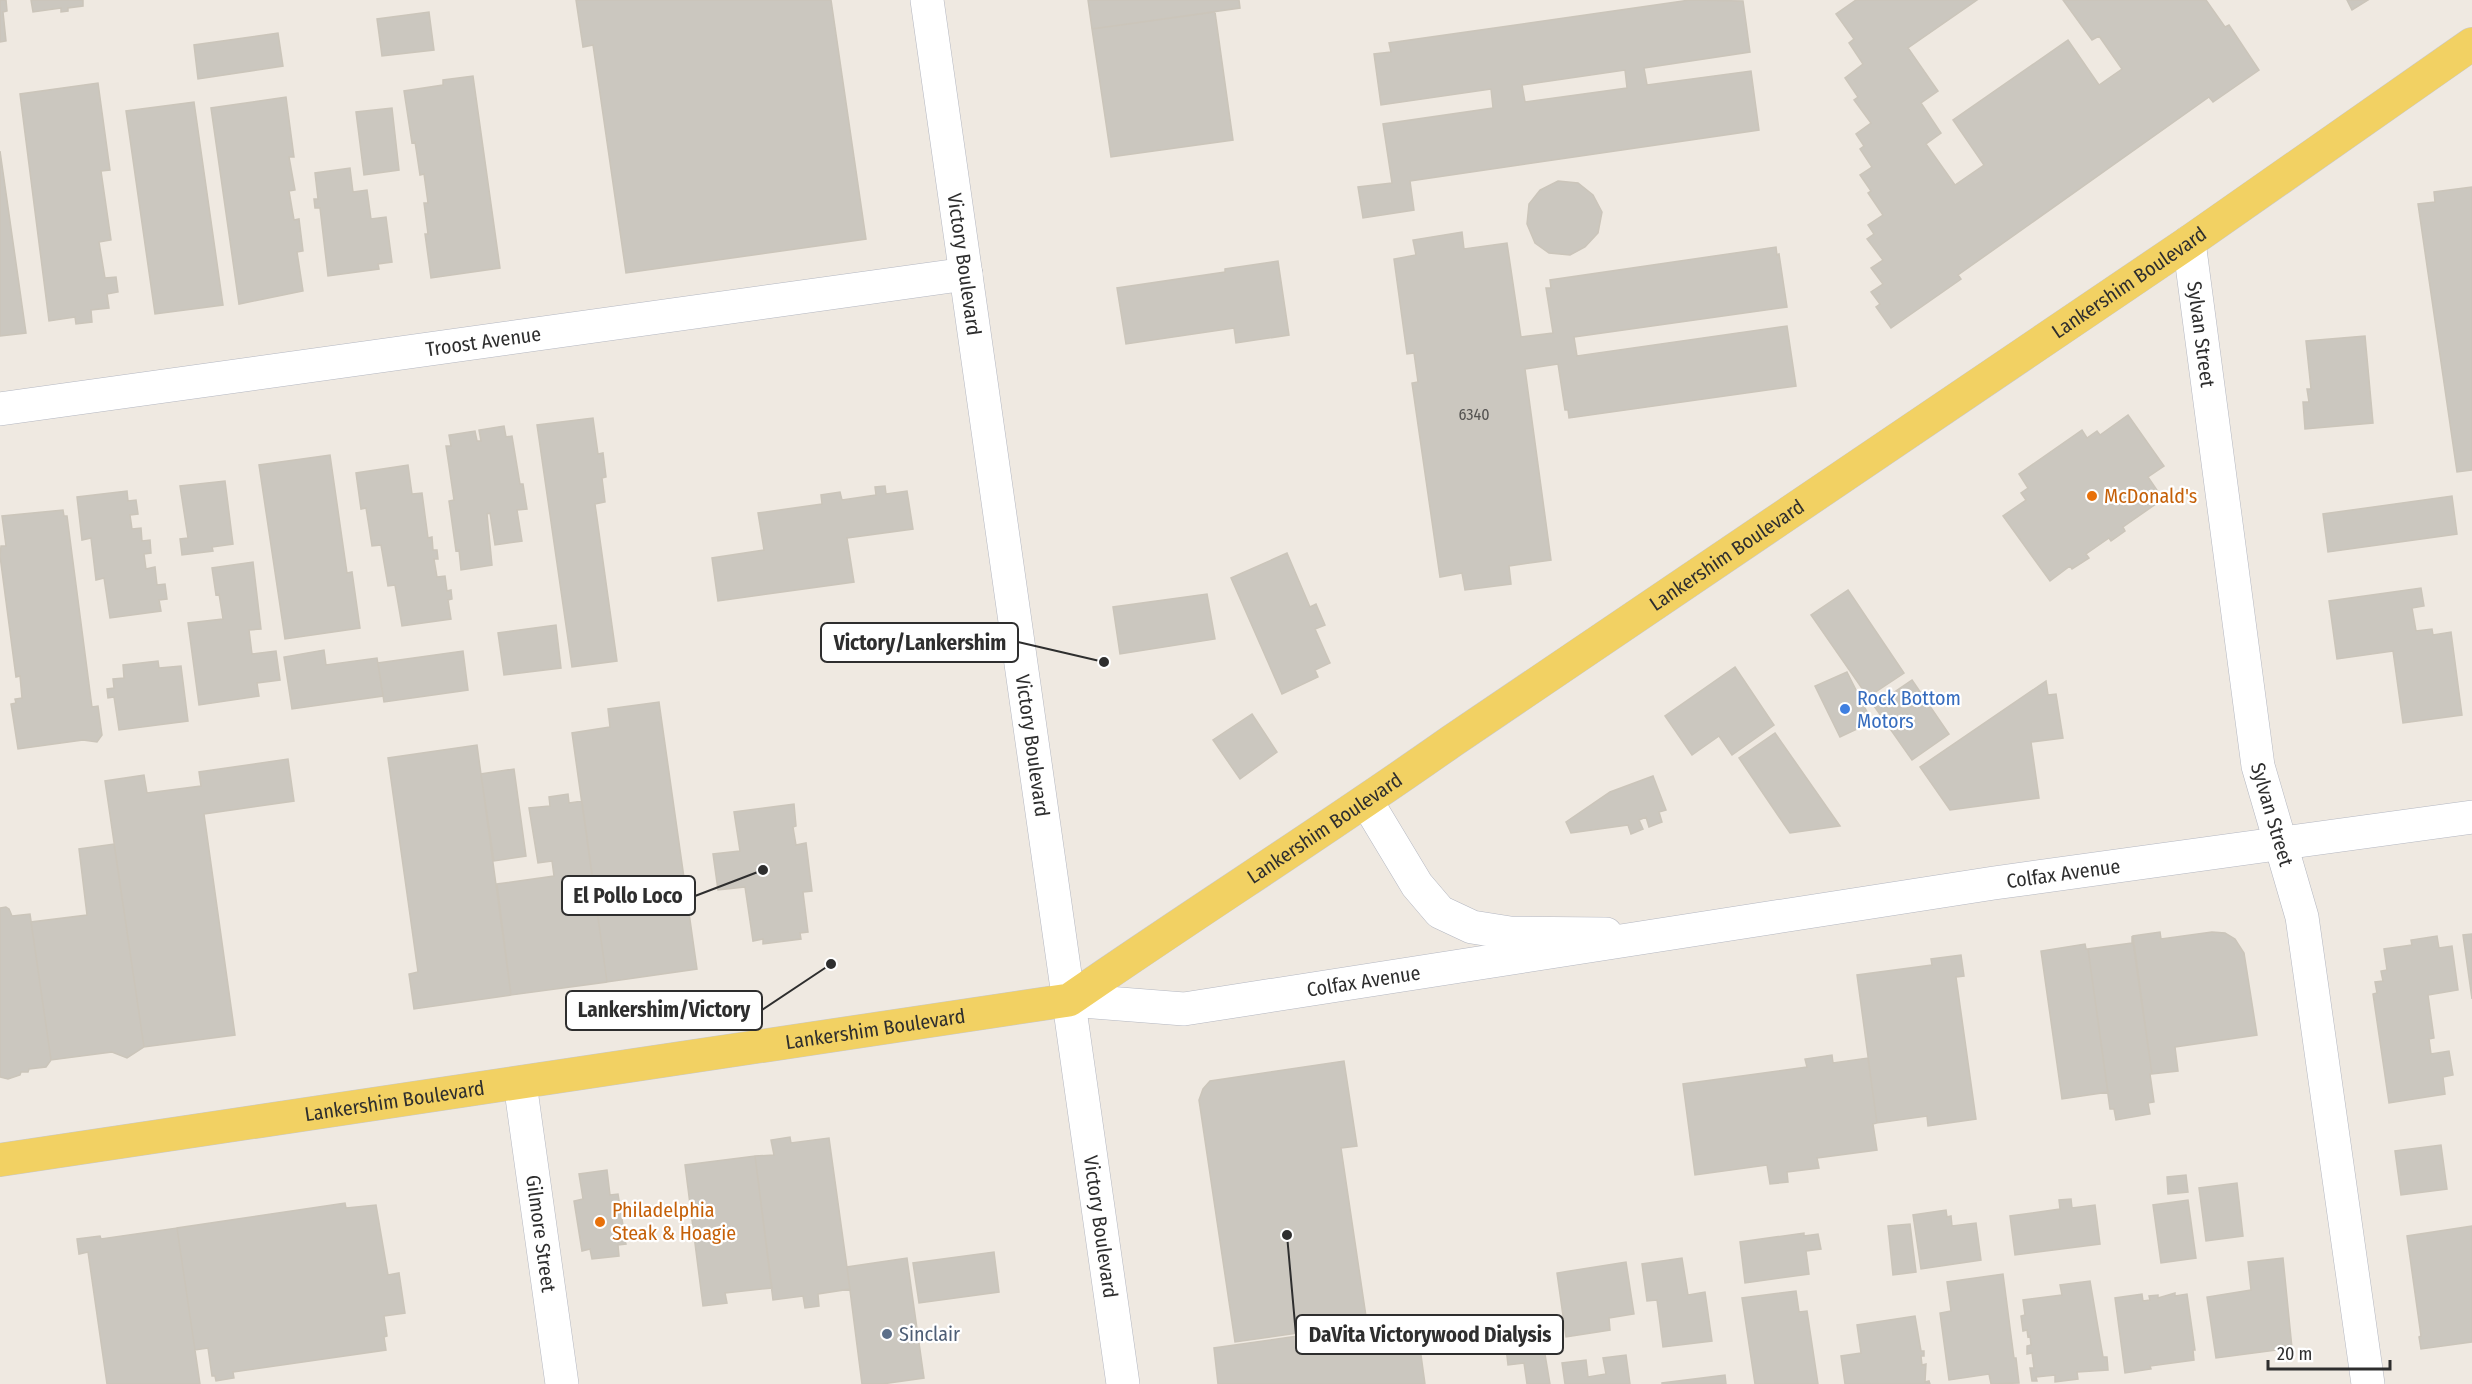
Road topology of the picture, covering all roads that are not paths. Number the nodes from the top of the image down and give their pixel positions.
1 (927, 0) edge
2 (2472, 44) edge
3 (2188, 242) junction
4 (966, 274) junction
5 (0, 410) edge
6 (1367, 802) junction
7 (2472, 817) edge
8 (2281, 844) junction
9 (1656, 935) junction
10 (1069, 1000) junction
11 (520, 1083) junction
12 (0, 1160) edge
13 (562, 1384) edge
14 (1123, 1384) edge
15 (2367, 1384) edge

1 - 4 main road, Victory Boulevard
2 - 3 main road, Lankershim Boulevard
3 - 6 main road, Lankershim Boulevard
3 - 8 main road, Sylvan Street
4 - 5 main road, Troost Avenue
4 - 10 main road, Victory Boulevard
6 - 9 main road, Colfax Avenue
6 - 10 main road, Lankershim Boulevard
7 - 8 main road, Colfax Avenue
8 - 9 main road, Colfax Avenue
8 - 15 main road, Sylvan Street
9 - 10 main road, Colfax Avenue
10 - 11 main road, Lankershim Boulevard
10 - 14 main road, Victory Boulevard
11 - 12 main road, Lankershim Boulevard
11 - 13 main road, Gilmore Street

